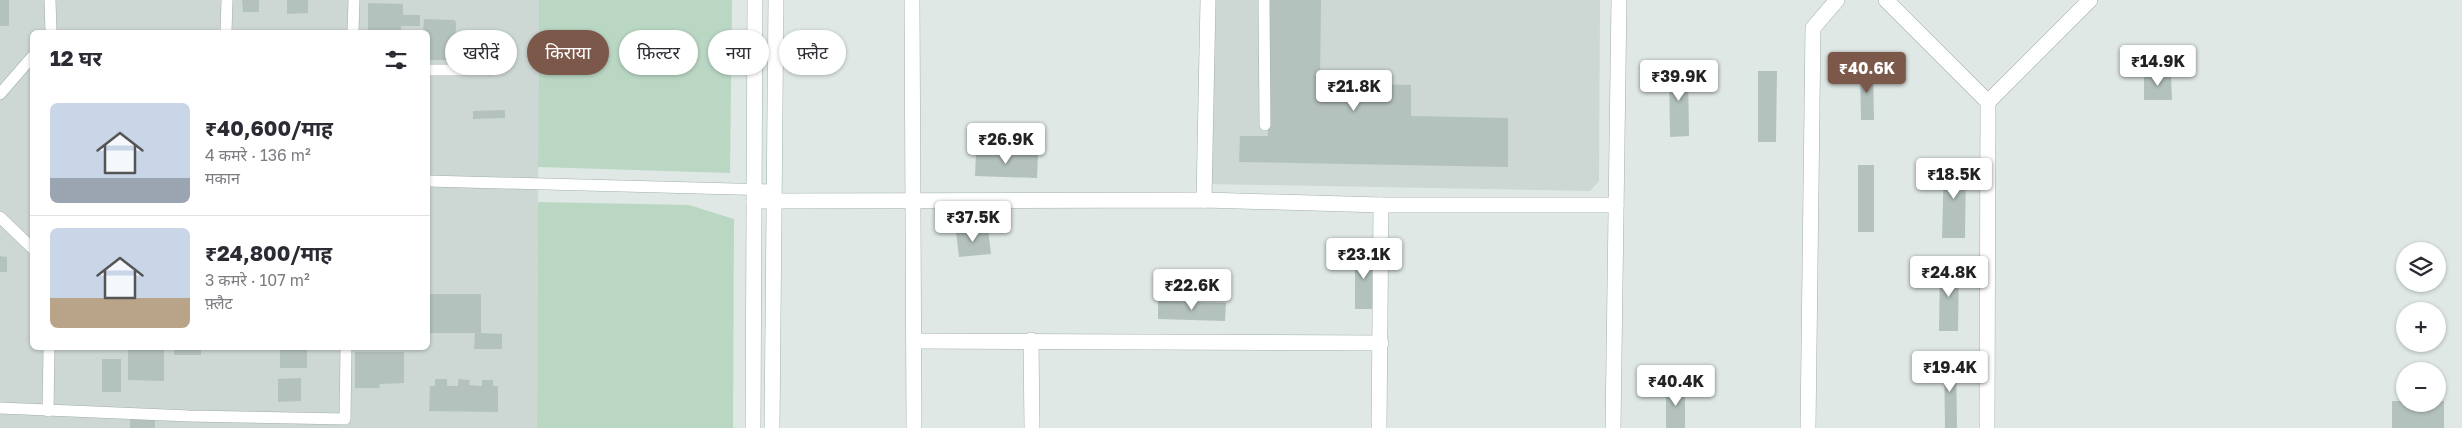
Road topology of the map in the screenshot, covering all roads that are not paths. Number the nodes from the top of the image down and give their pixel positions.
1 (50, 0) edge
2 (227, 0) edge
3 (354, 0) edge
4 (755, 0) edge
5 (776, 0) edge
6 (912, 0) edge
7 (1208, 0) edge
8 (1264, 0) edge
9 (1619, 0) edge
10 (1837, 0) edge
11 (1886, 0) edge
12 (2090, 0) edge
13 (51, 30) edge
14 (226, 30) edge
15 (353, 30) edge
16 (30, 60) edge
17 (430, 70) edge
18 (445, 70) edge
19 (0, 94) edge
20 (1988, 102) junction
21 (1264, 125) dead end
22 (430, 181) edge
23 (754, 195) junction
24 (773, 196) junction
25 (1204, 200) junction
26 (913, 202) junction
27 (1381, 205) junction
28 (1616, 205) junction
29 (0, 218) edge
30 (30, 246) edge
31 (1031, 340) junction
32 (915, 341) junction
33 (1381, 343) junction
34 (49, 350) edge
35 (346, 350) edge
36 (0, 408) edge
37 (48, 411) junction
38 (753, 428) edge
39 (772, 428) edge
40 (914, 428) edge
41 (1032, 428) edge
42 (1380, 428) edge
43 (1613, 428) edge
44 (1808, 428) edge
45 (1987, 428) edge

1 - 13 lane
2 - 14 lane
3 - 15 lane
4 - 23 street
5 - 24 street
6 - 26 street
7 - 25 street
8 - 21 lane
9 - 28 street
10 - 44 street
11 - 20 street
12 - 20 street
16 - 19 lane
17 - 18 lane
20 - 45 street
22 - 23 lane
23 - 24 street
23 - 38 street
24 - 26 street
24 - 39 street
25 - 26 street
25 - 27 street
26 - 32 street
27 - 28 street
27 - 33 street
28 - 43 street
29 - 30 lane
31 - 32 street
31 - 33 street
31 - 41 street
32 - 40 street
33 - 42 street
34 - 37 lane
35 - 37 lane
36 - 37 lane

